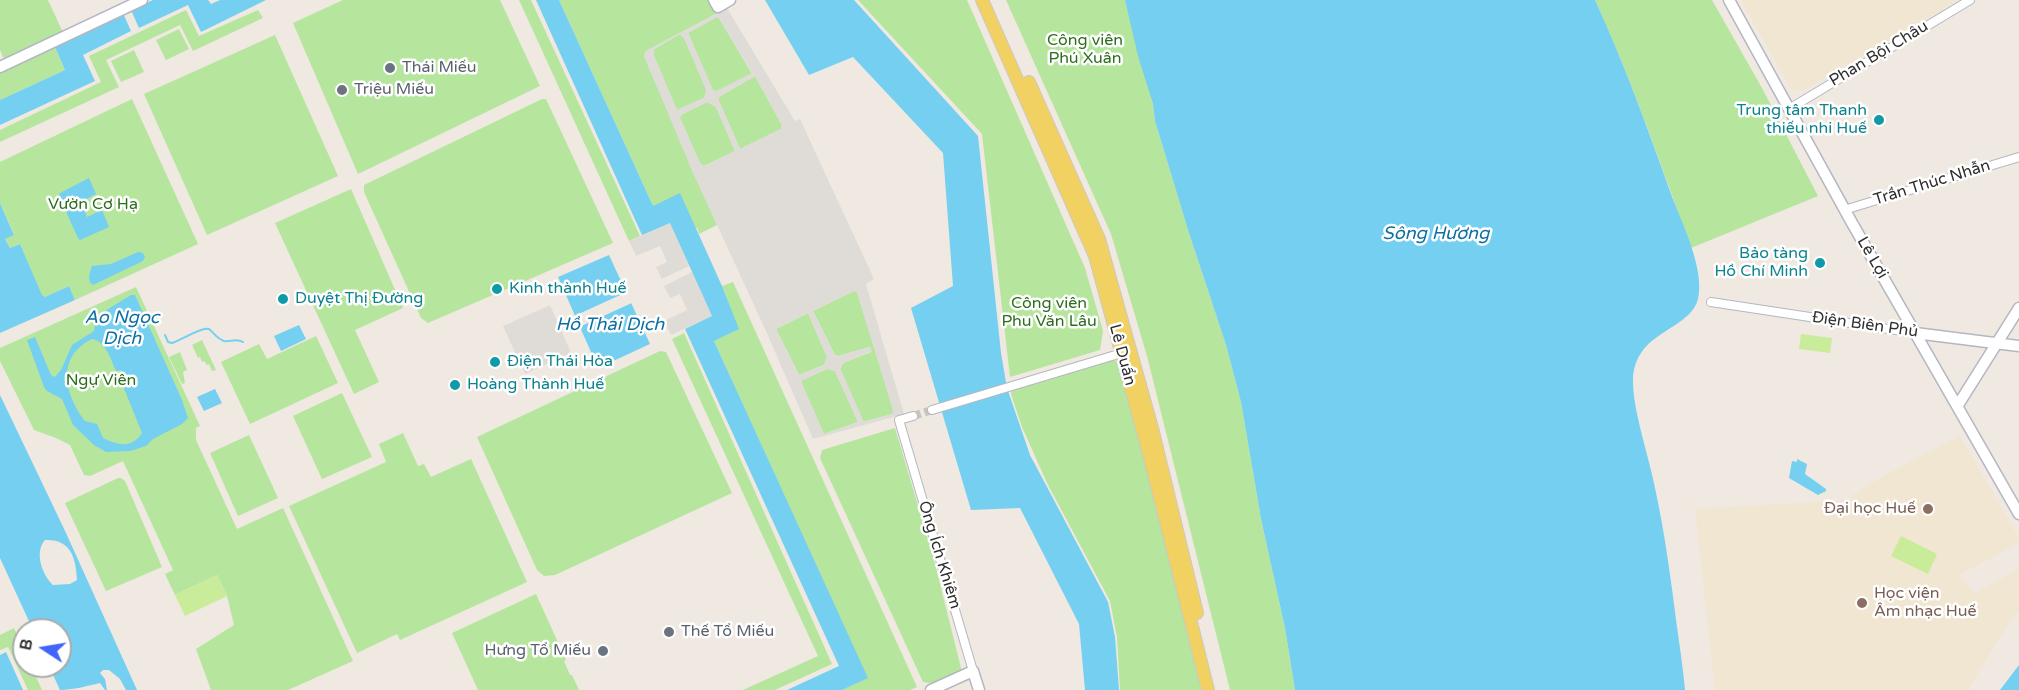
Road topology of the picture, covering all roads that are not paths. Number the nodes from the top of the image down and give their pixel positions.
1 (142, 0) edge
2 (730, 0) edge
3 (982, 0) edge
4 (991, 0) edge
5 (1729, 0) edge
6 (1970, 0) edge
7 (716, 3) edge
8 (124, 4) edge
9 (1, 63) edge
10 (1789, 109) junction
11 (2019, 157) edge
12 (1844, 210) junction
13 (1711, 302) dead end
14 (2019, 308) edge
15 (1915, 333) junction
16 (1998, 343) junction
17 (2019, 346) edge
18 (1127, 352) junction
19 (1958, 405) junction
20 (932, 410) tunnel mouth
21 (913, 416) dead end
22 (2019, 514) edge
23 (973, 670) junction
24 (930, 690) edge
25 (979, 690) edge
26 (1208, 690) edge
27 (1216, 690) edge

1 - 8 main road
2 - 7 main road
3 - 18 main road, Lê Duẩn
4 - 18 main road, Lê Duẩn
5 - 10 main road, Lê Lợi
6 - 10 street, Phan Bội Châu
8 - 9 main road
10 - 12 main road, Lê Lợi
11 - 12 street, Trần Thúc Nhẫn
12 - 15 main road, Lê Lợi
13 - 15 street, Điện Biên Phủ
14 - 16 main road
15 - 16 main road, Điện Biên Phủ
15 - 19 main road, Lê Lợi
16 - 17 main road, Điện Biên Phủ
16 - 19 main road
18 - 20 street
18 - 26 main road, Lê Duẩn
18 - 27 main road, Lê Duẩn
19 - 22 main road, Lê Lợi
21 - 23 street, Ông Ích Khiêm
23 - 24 main road
23 - 25 main road, Ông Ích Khiêm

